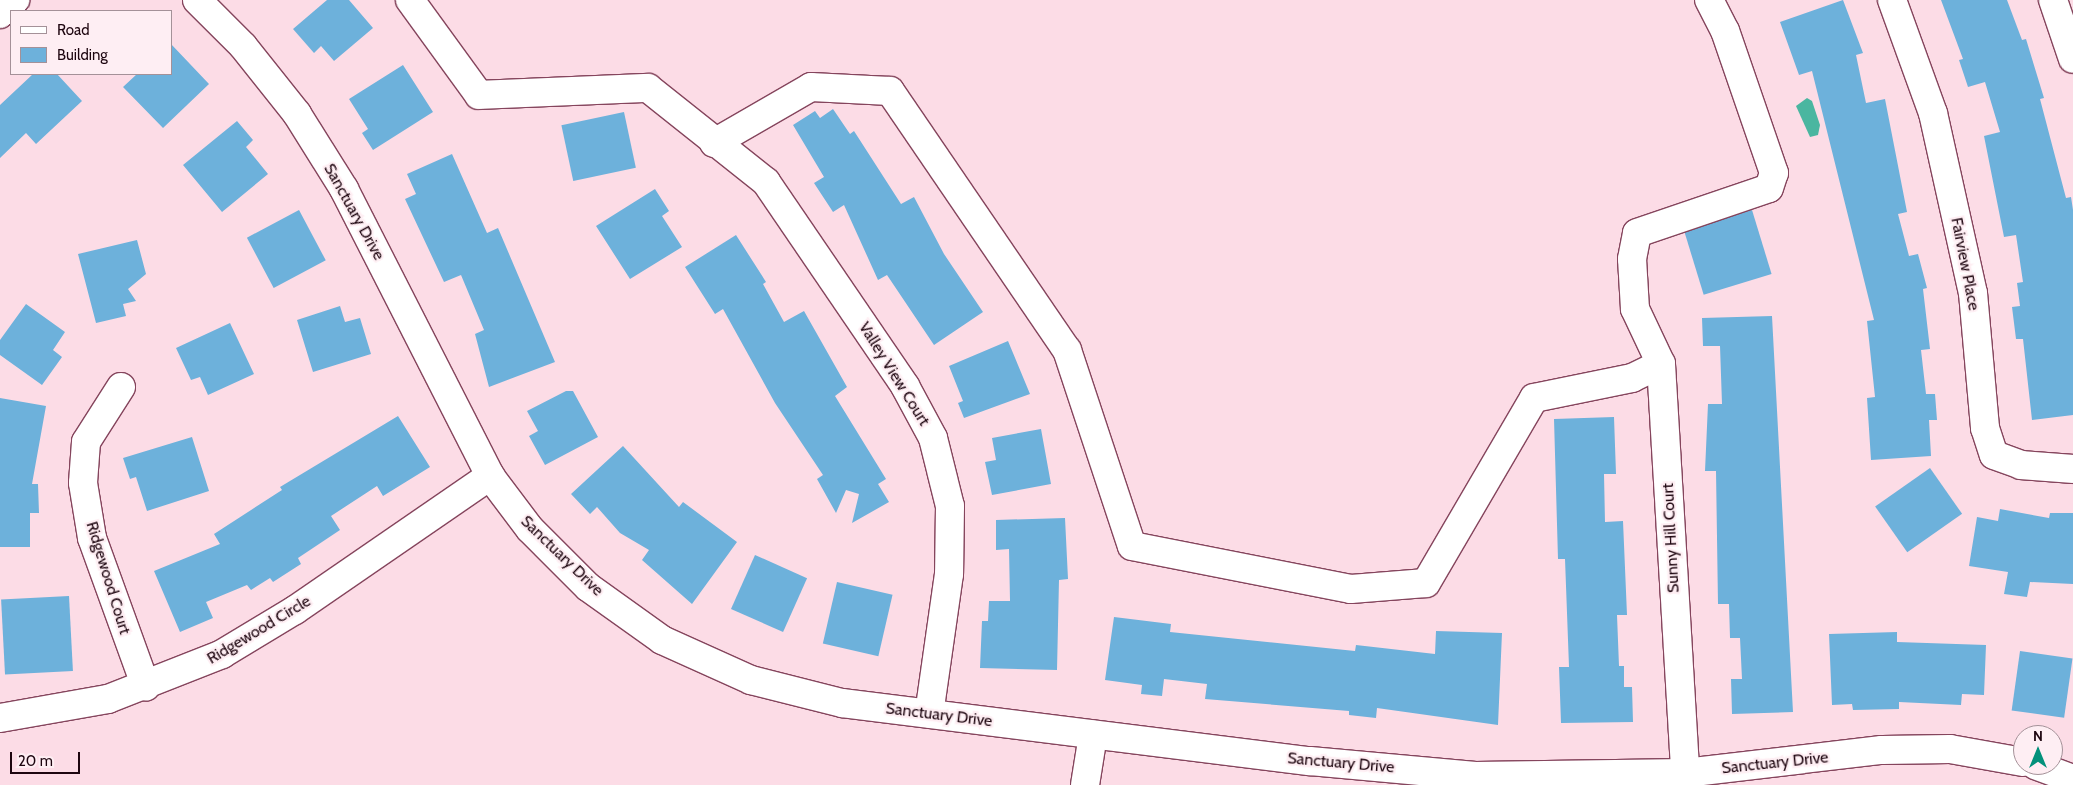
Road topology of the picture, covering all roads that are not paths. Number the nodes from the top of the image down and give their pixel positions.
1 (16, 0) edge
2 (197, 0) edge
3 (410, 0) edge
4 (1709, 0) edge
5 (1892, 0) edge
6 (2053, 0) edge
7 (0, 14) edge
8 (2073, 59) edge
9 (714, 144) junction
10 (1661, 364) junction
11 (121, 387) dead end
12 (2073, 469) edge
13 (490, 476) junction
14 (146, 687) junction
15 (929, 714) junction
16 (0, 718) edge
17 (1094, 735) junction
18 (2013, 760) edge
19 (1686, 779) edge
20 (1085, 785) edge

1 - 7 street
2 - 13 street, Sanctuary Drive
3 - 9 street, Valley View Court
4 - 10 street, Sunny Hill Court
5 - 12 street, Fairview Place
6 - 8 street
9 - 10 street
9 - 15 street, Valley View Court
10 - 19 street, Sunny Hill Court
11 - 14 street, Ridgewood Court
13 - 14 street, Ridgewood Circle
13 - 15 street, Sanctuary Drive
14 - 16 street, Ridgewood Circle
15 - 17 street, Sanctuary Drive
17 - 19 street, Sanctuary Drive
17 - 20 street
18 - 19 street, Sanctuary Drive

